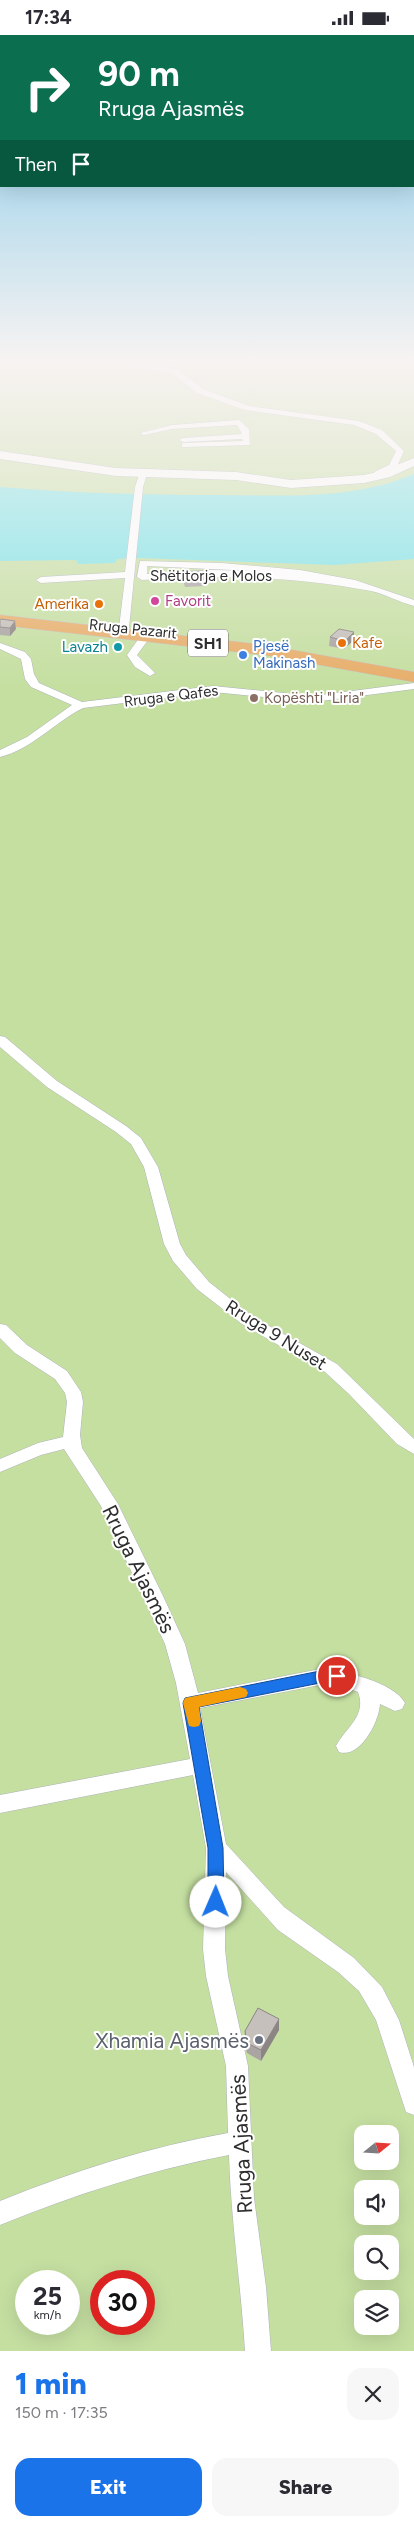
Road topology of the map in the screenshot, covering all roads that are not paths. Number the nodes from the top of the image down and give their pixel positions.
1 (101, 470) edge
2 (387, 470) edge
3 (395, 470) edge
4 (143, 474) junction
5 (364, 479) junction
6 (130, 569) junction
7 (41, 580) dead end
8 (369, 588) junction
9 (414, 603) edge
10 (0, 615) edge
11 (0, 620) edge
12 (124, 628) junction
13 (146, 636) junction
14 (0, 646) edge
15 (414, 671) edge
16 (150, 673) dead end
17 (414, 677) edge
18 (414, 686) edge
19 (81, 705) junction
20 (0, 754) edge
21 (0, 1040) edge
22 (0, 1329) edge
23 (72, 1442) junction
24 (414, 1447) edge
25 (0, 1466) edge
26 (366, 1689) junction
27 (190, 1703) junction
28 (395, 1703) dead end
29 (346, 1746) dead end
30 (202, 1765) junction
31 (0, 1804) edge
32 (216, 1848) junction
33 (414, 2104) edge
34 (239, 2142) junction
35 (0, 2213) edge
36 (258, 2351) edge

1 - 4 main road
2 - 5 street
3 - 5 main road
4 - 5 main road
4 - 6 street
6 - 7 street
6 - 12 street
8 - 8 street, Shëtitorja e Molos
8 - 9 street, Shëtitorja e Molos
10 - 12 main road, Rruga Pazarit / SH1
11 - 13 main road, Rruga Pazarit / SH1
12 - 15 main road, Rruga Pazarit / SH1
13 - 16 street, Rruga Pazarit
13 - 17 main road, Rruga Pazarit / SH1
14 - 19 street
18 - 19 street, Rruga e Qafes
19 - 20 street, Rruga e Qafes
21 - 24 street, Rruga 9 Nuset
22 - 23 street, Rruga Ajasmës
23 - 25 street
23 - 27 street, Rruga Ajasmës
26 - 27 street
26 - 28 street
26 - 29 street
27 - 30 street, Rruga Ajasmës
30 - 31 street
30 - 32 street, Rruga Ajasmës
32 - 33 street
32 - 34 street, Rruga Ajasmës
34 - 35 street
34 - 36 street, Rruga Ajasmës

